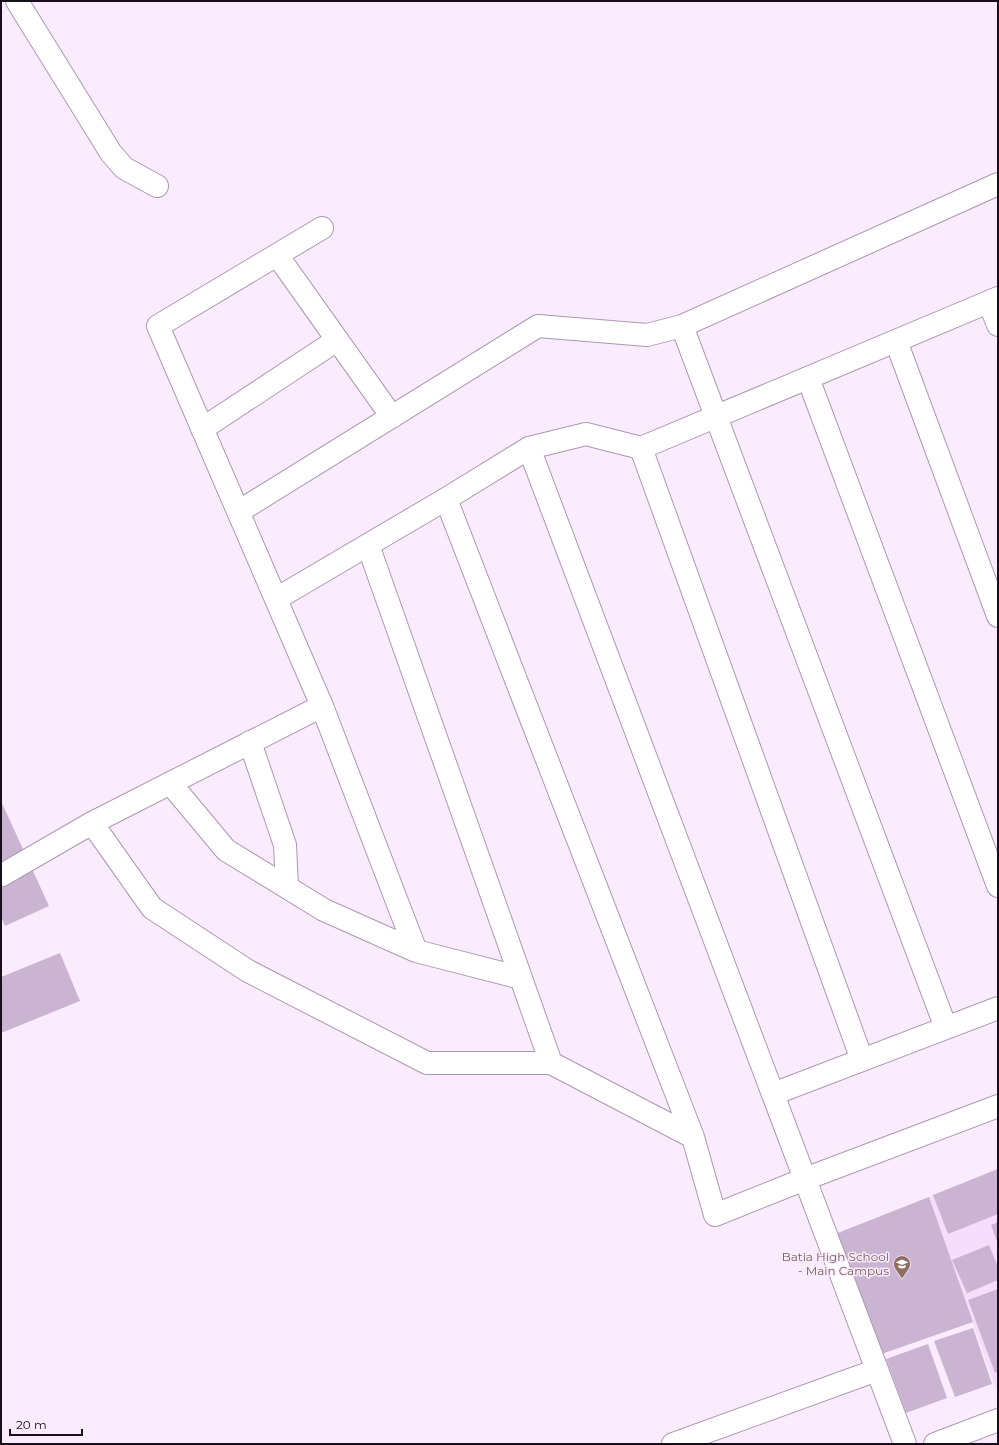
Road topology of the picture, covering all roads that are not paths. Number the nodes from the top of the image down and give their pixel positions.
1 (18, 1) edge
2 (998, 184) edge
3 (157, 186) dead end
4 (322, 228) dead end
5 (277, 255) junction
6 (994, 300) edge
7 (998, 325) edge
8 (682, 326) junction
9 (337, 340) junction
10 (896, 341) junction
11 (808, 378) junction
12 (716, 416) junction
13 (392, 417) junction
14 (202, 429) junction
15 (529, 448) junction
16 (641, 448) junction
17 (446, 499) junction
18 (238, 512) junction
19 (368, 545) junction
20 (276, 599) junction
21 (998, 616) edge
22 (322, 706) junction
23 (250, 742) junction
24 (170, 783) junction
25 (92, 823) junction
26 (2, 875) dead end
27 (998, 886) edge
28 (287, 887) junction
29 (416, 951) junction
30 (521, 978) junction
31 (998, 1008) edge
32 (946, 1028) junction
33 (862, 1060) junction
34 (551, 1063) junction
35 (773, 1094) junction
36 (998, 1106) edge
37 (693, 1137) junction
38 (805, 1179) junction
39 (877, 1370) junction
40 (998, 1420) edge
41 (673, 1444) edge
42 (905, 1444) edge
43 (935, 1444) edge

1 - 3 street
2 - 8 street
4 - 5 street
5 - 9 street
5 - 14 street
6 - 7 street
6 - 10 street
8 - 12 street
8 - 13 street
9 - 13 street
9 - 14 street
10 - 11 street
10 - 21 street
11 - 12 street
11 - 27 street
12 - 16 street
12 - 32 street
13 - 18 street
14 - 18 street
15 - 16 street
15 - 17 street
15 - 35 street
16 - 33 street
17 - 19 street
17 - 37 street
18 - 20 street
19 - 20 street
19 - 30 street
20 - 22 street
22 - 23 street
22 - 29 street
23 - 24 street
23 - 28 street
24 - 25 street
24 - 28 street
25 - 26 street
25 - 34 street
28 - 29 street
29 - 30 street
30 - 34 street
31 - 32 street
32 - 33 street
33 - 35 street
34 - 37 street
35 - 38 street
36 - 38 street
37 - 38 street
38 - 39 street
39 - 41 street
39 - 42 street
40 - 43 street

